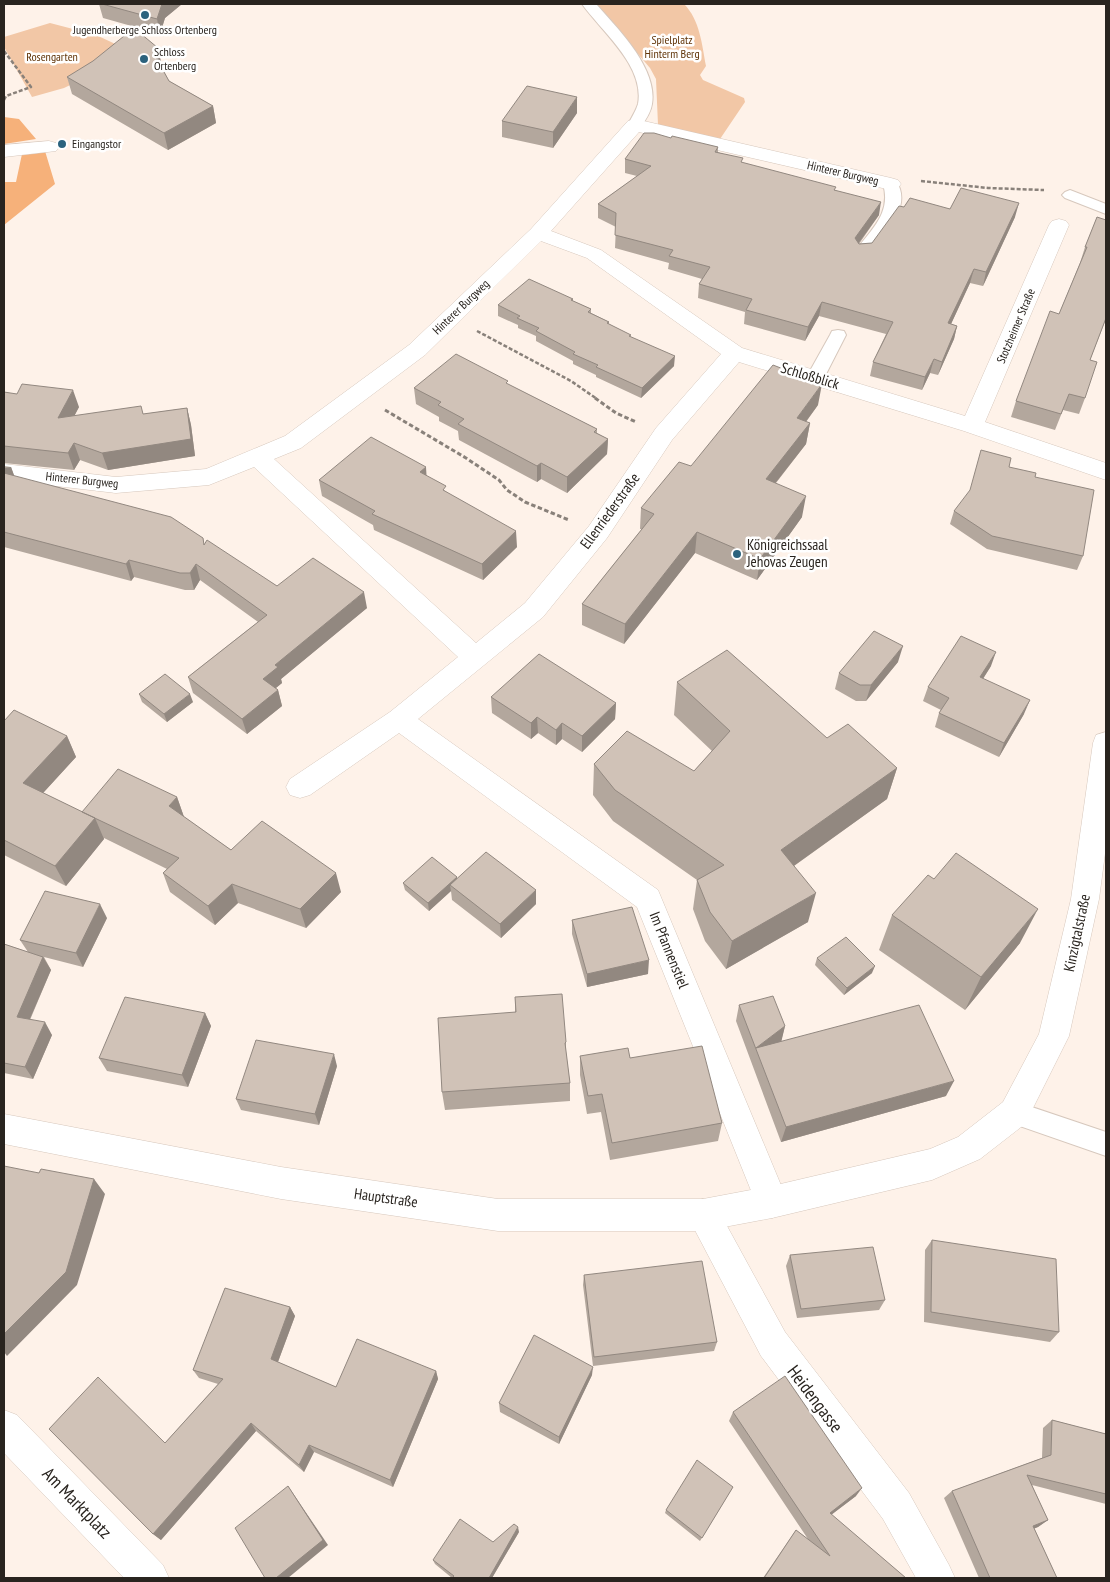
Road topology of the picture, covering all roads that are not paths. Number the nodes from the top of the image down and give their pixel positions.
1 (589, 4) edge
2 (635, 125) junction
3 (49, 147) dead end
4 (4, 151) edge
5 (890, 184) joint
6 (1070, 195) road end
7 (1106, 209) edge
8 (1059, 226) dead end
9 (538, 233) junction
10 (862, 253) edge
11 (838, 335) dead end
12 (734, 353) junction
13 (816, 378) junction
14 (972, 426) junction
15 (257, 457) junction
16 (4, 472) edge
17 (1106, 472) edge
18 (474, 658) junction
19 (399, 719) junction
20 (1106, 743) edge
21 (300, 787) dead end
22 (1014, 1113) junction
23 (4, 1128) edge
24 (1106, 1144) edge
25 (772, 1202) junction
26 (704, 1215) junction
27 (4, 1428) edge
28 (150, 1578) edge
29 (936, 1578) edge

1 - 2 lane
2 - 5 street, Hinterer Burgweg
2 - 9 street, Hinterer Burgweg
3 - 4 street
5 - 10 lane
6 - 7 lane
8 - 14 street, Stotzheimer Straße
9 - 12 street, Schloßblick
9 - 15 street, Hinterer Burgweg
11 - 13 lane
12 - 13 street, Schloßblick
12 - 18 street, Ellenriederstraße
13 - 14 street, Schloßblick
14 - 17 street, Schloßblick
15 - 16 street, Hinterer Burgweg
15 - 18 street
18 - 19 street, Ellenriederstraße
19 - 21 street, Ellenriederstraße
19 - 25 street, Im Pfannenstiel
20 - 22 street, Kinzigtalstraße
22 - 24 lane
22 - 25 street, Hauptstraße
23 - 26 street, Hauptstraße
25 - 26 street, Hauptstraße
26 - 29 street, Heidengasse
27 - 28 street, Am Marktplatz

